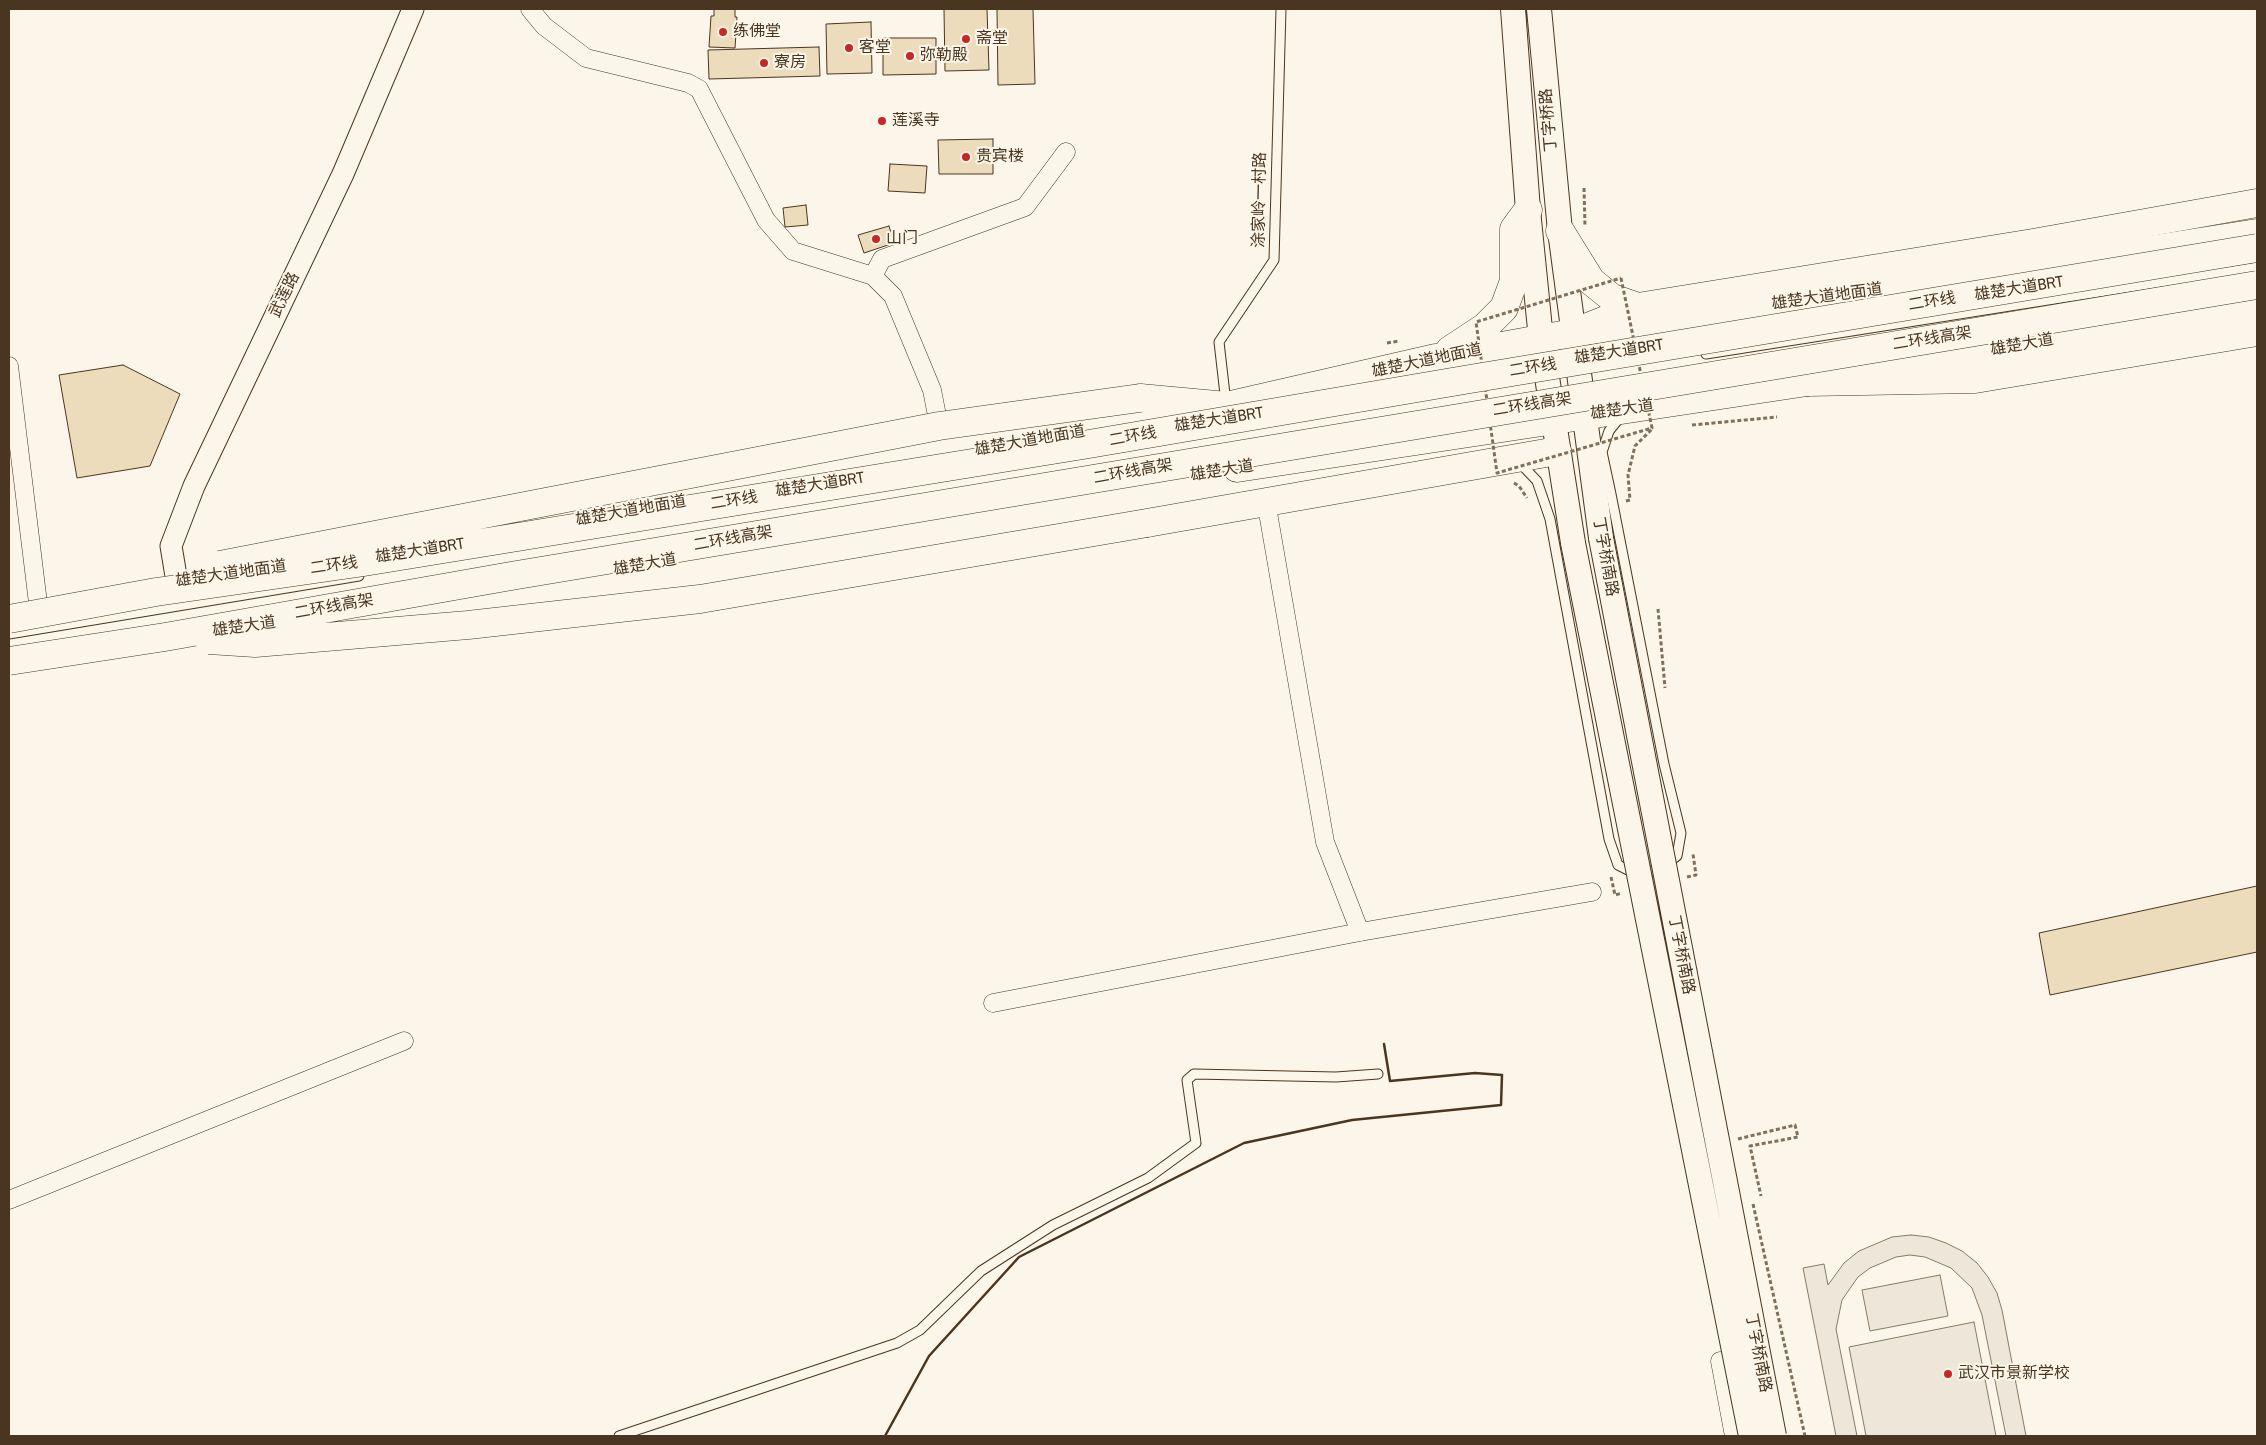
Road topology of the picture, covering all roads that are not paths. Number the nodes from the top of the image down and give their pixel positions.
1 (413, 9) edge
2 (530, 9) edge
3 (1281, 9) edge
4 (1513, 9) edge
5 (1539, 9) edge
6 (1066, 152) dead end
7 (2257, 203) edge
8 (1528, 210) junction
9 (1572, 232) junction
10 (2257, 233) edge
11 (2257, 248) edge
12 (2257, 267) edge
13 (873, 276) junction
14 (2257, 285) edge
15 (2257, 305) edge
16 (1638, 307) junction
17 (2257, 332) edge
18 (1573, 333) junction
19 (1541, 339) junction
20 (1696, 355) dead end
21 (1436, 358) junction
22 (9, 366) edge
23 (1806, 382) junction
24 (1227, 406) junction
25 (1625, 410) junction
26 (1584, 416) junction
27 (1552, 420) junction
28 (939, 426) junction
29 (1557, 451) junction
30 (1507, 473) junction
31 (1591, 473) junction
32 (1563, 482) junction
33 (1611, 494) junction
34 (1266, 501) junction
35 (1550, 519) junction
36 (372, 574) dead end
37 (166, 587) junction
38 (38, 603) junction
39 (9, 608) edge
40 (9, 619) edge
41 (9, 634) edge
42 (165, 637) junction
43 (9, 660) edge
44 (9, 665) edge
45 (1592, 892) dead end
46 (1360, 932) junction
47 (993, 1004) dead end
48 (404, 1041) dead end
49 (1378, 1074) dead end
50 (9, 1200) edge
51 (1720, 1361) dead end
52 (619, 1436) edge
53 (1734, 1436) edge
54 (1751, 1436) edge
55 (1774, 1436) edge

1 - 37 street, 武莲路
2 - 13 street
3 - 24 lane, 涂家岭一村路
4 - 8 main road, 丁字桥路
5 - 9 main road, 丁字桥路
6 - 13 street
7 - 16 main road
8 - 19 main road, 丁字桥路
8 - 21 main road
9 - 16 main road
9 - 18 main road, 丁字桥路
10 - 18 main road, 雄楚大道地面道
11 - 37 main road, 二环线, bridge
12 - 20 lane, 雄楚大道BRT
13 - 28 street
14 - 42 main road, 二环线高架, bridge
15 - 23 main road, 雄楚大道
16 - 18 main road
17 - 23 main road
18 - 19 main road, 雄楚大道地面道
18 - 26 main road, 丁字桥南路
19 - 21 main road, 雄楚大道地面道
19 - 27 main road, 丁字桥南路
21 - 24 main road, 雄楚大道地面道
22 - 38 street
23 - 25 main road, 雄楚大道
24 - 28 main road, bridge
24 - 37 main road, 雄楚大道地面道
25 - 26 main road, 雄楚大道
25 - 33 lane
26 - 27 main road, 雄楚大道
26 - 31 main road, 丁字桥南路
27 - 29 main road, 丁字桥南路
27 - 44 main road, 雄楚大道
28 - 37 main road, bridge
29 - 30 main road
29 - 32 main road, 丁字桥南路
30 - 34 main road
30 - 35 lane
31 - 33 lane
31 - 55 main road, 丁字桥南路, bridge
32 - 35 lane
32 - 54 main road, 丁字桥南路, bridge
33 - 35 lane
34 - 42 main road, bridge
34 - 46 street
36 - 41 lane, 雄楚大道BRT
37 - 38 main road, 雄楚大道地面道
37 - 40 main road, 二环线, bridge
38 - 39 main road, 雄楚大道地面道
42 - 43 main road, 二环线高架, bridge
45 - 46 street
46 - 47 street
48 - 50 street
49 - 52 lane
51 - 53 street

